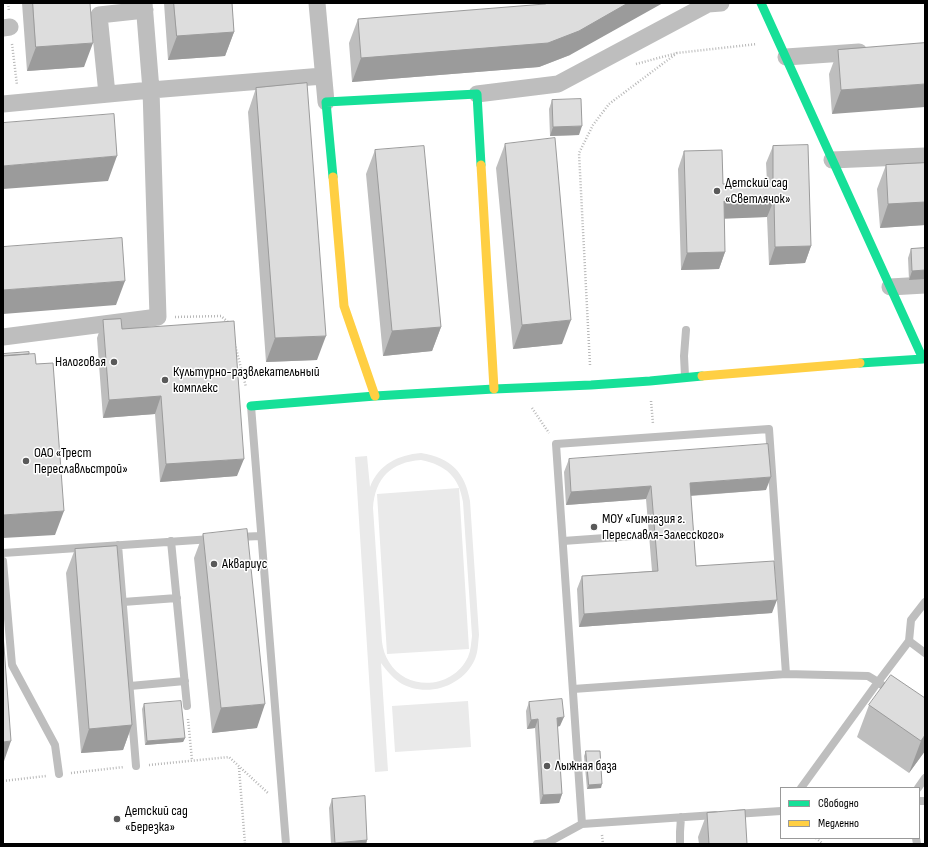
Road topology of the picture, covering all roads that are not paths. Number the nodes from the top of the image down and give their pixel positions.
1 (317, 3) edge
2 (713, 3) edge
3 (761, 3) edge
4 (145, 6) edge
5 (871, 51) edge
6 (786, 57) junction
7 (323, 76) junction
8 (151, 90) junction
9 (107, 94) junction
10 (477, 94) junction
11 (326, 102) junction
12 (11, 104) edge
13 (925, 156) edge
14 (832, 160) junction
15 (925, 285) edge
16 (890, 287) junction
17 (686, 330) dead end
18 (3, 337) edge
19 (685, 377) junction
20 (494, 389) junction
21 (375, 396) junction
22 (251, 406) joint
23 (261, 536) junction
24 (632, 536) dead end
25 (171, 541) junction
26 (563, 541) junction
27 (118, 545) junction
28 (3, 554) edge
29 (3, 561) edge
30 (177, 598) junction
31 (123, 602) junction
32 (925, 602) edge
33 (909, 641) junction
34 (925, 653) edge
35 (786, 674) junction
36 (185, 681) junction
37 (878, 682) junction
38 (130, 686) junction
39 (573, 689) junction
40 (896, 696) edge
41 (187, 706) road end
42 (136, 766) road end
43 (60, 774) road end
44 (925, 778) edge
45 (802, 787) edge
46 (919, 787) edge
47 (780, 810) edge
48 (681, 818) junction
49 (582, 824) junction
50 (286, 844) edge
51 (537, 844) edge
52 (680, 844) edge

1 - 7 street
2 - 10 street
3 - 6 street
4 - 8 street
4 - 9 street
5 - 6 street
6 - 14 street
7 - 8 street
7 - 11 street
8 - 9 street
8 - 18 street
9 - 12 street
10 - 11 street
10 - 20 street
11 - 21 street
13 - 14 street
14 - 16 street
15 - 16 street
16 - 19 street
17 - 19 lane
19 - 20 street
20 - 21 street
21 - 22 street
22 - 23 lane
23 - 25 lane
23 - 50 lane
24 - 26 lane
25 - 27 lane
25 - 30 lane
26 - 35 lane
26 - 39 lane
27 - 28 lane
27 - 31 lane
29 - 43 lane
30 - 31 lane
30 - 36 lane
31 - 38 lane
32 - 33 lane
33 - 34 lane
33 - 37 lane
35 - 37 lane
35 - 39 lane
36 - 38 lane
36 - 41 lane
37 - 40 lane
37 - 45 lane
38 - 42 lane
39 - 49 lane
44 - 46 lane
47 - 48 lane
48 - 49 lane
48 - 52 lane
49 - 51 lane

